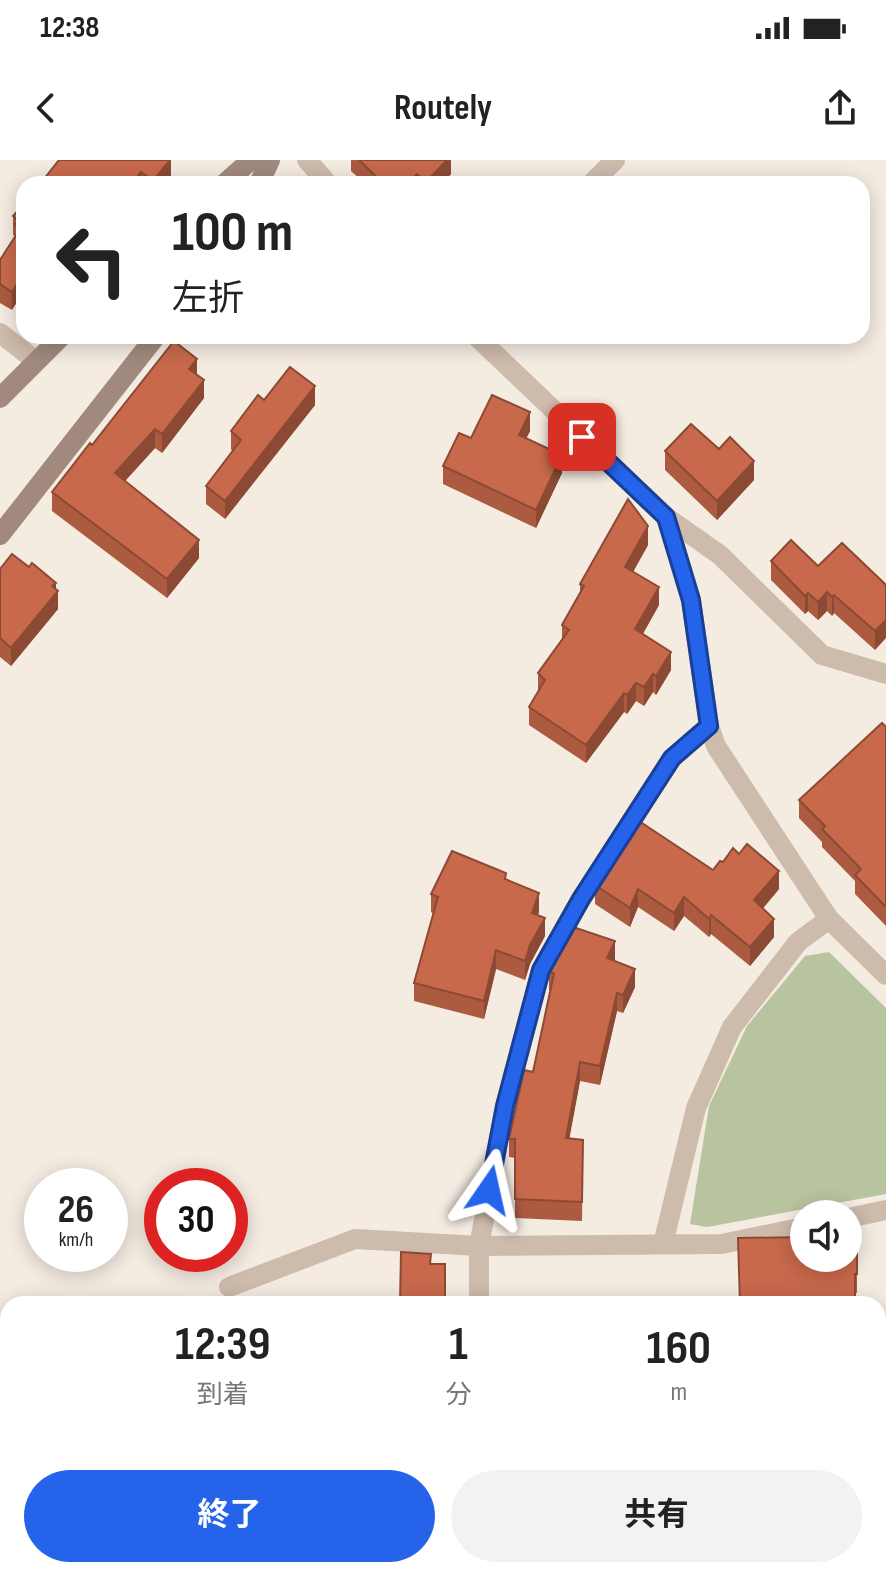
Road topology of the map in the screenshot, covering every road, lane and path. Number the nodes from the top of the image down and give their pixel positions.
1 (251, 160) edge
2 (307, 160) edge
3 (615, 160) edge
4 (233, 176) edge
5 (321, 176) edge
6 (599, 176) edge
7 (0, 333) edge
8 (54, 344) edge
9 (150, 344) edge
10 (485, 344) edge
11 (36, 361) junction
12 (0, 398) edge
13 (666, 517) junction
14 (0, 535) edge
15 (886, 674) edge
16 (709, 726) junction
17 (829, 919) junction
18 (886, 975) edge
19 (886, 1210) edge
20 (862, 1215) edge
21 (790, 1230) edge
22 (663, 1244) junction
23 (479, 1246) junction
24 (229, 1287) dead end
25 (479, 1296) edge

1 - 4 street
2 - 5 street
3 - 6 street
7 - 11 street
8 - 11 street
9 - 14 street
10 - 13 street
11 - 12 street
13 - 15 street
13 - 16 street
16 - 17 street
16 - 23 street
17 - 18 street
17 - 22 street
19 - 20 street
21 - 22 street
22 - 23 street
23 - 24 street
23 - 25 street

